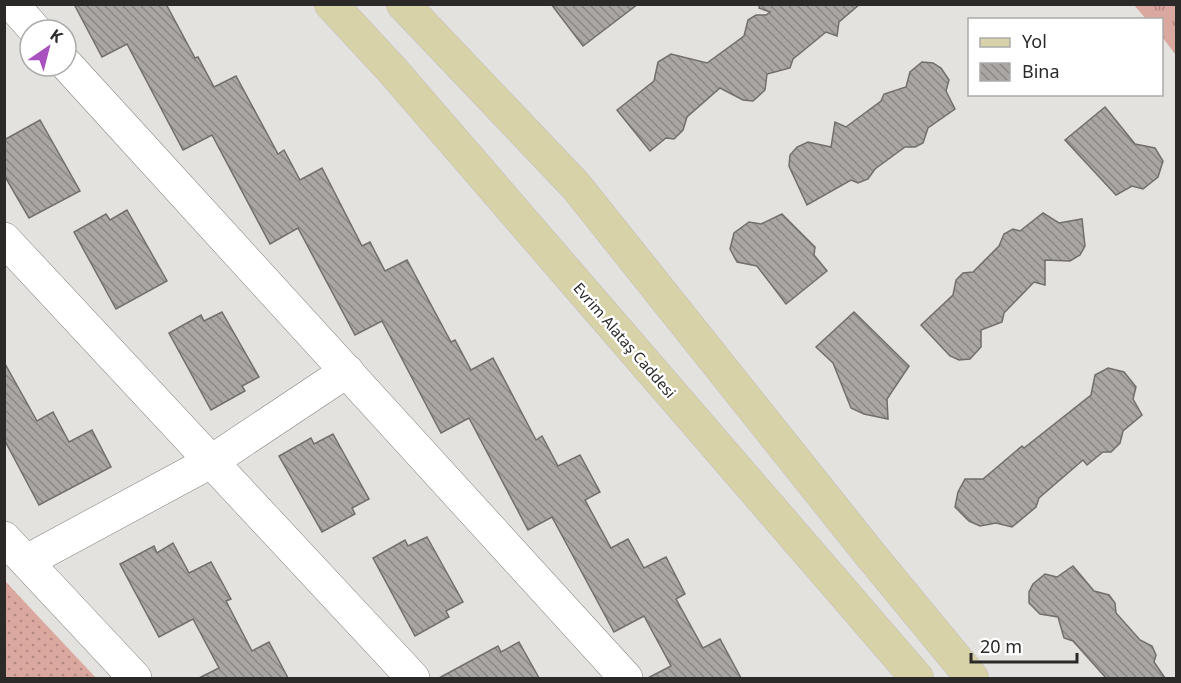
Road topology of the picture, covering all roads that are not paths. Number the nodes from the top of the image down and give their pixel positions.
1 (12, 4) edge
2 (330, 4) edge
3 (404, 4) edge
4 (24, 18) edge
5 (78, 76) edge
6 (4, 239) edge
7 (346, 371) junction
8 (212, 461) junction
9 (4, 538) edge
10 (27, 561) junction
11 (914, 677) edge
12 (135, 678) edge
13 (413, 678) edge
14 (626, 678) edge
15 (972, 678) edge

1 - 4 lane
2 - 11 main road, Evrim Alataş Caddesi
3 - 15 main road
5 - 7 lane
6 - 8 lane
7 - 8 lane
7 - 14 lane
8 - 10 lane
8 - 13 lane
9 - 10 lane
10 - 12 lane

